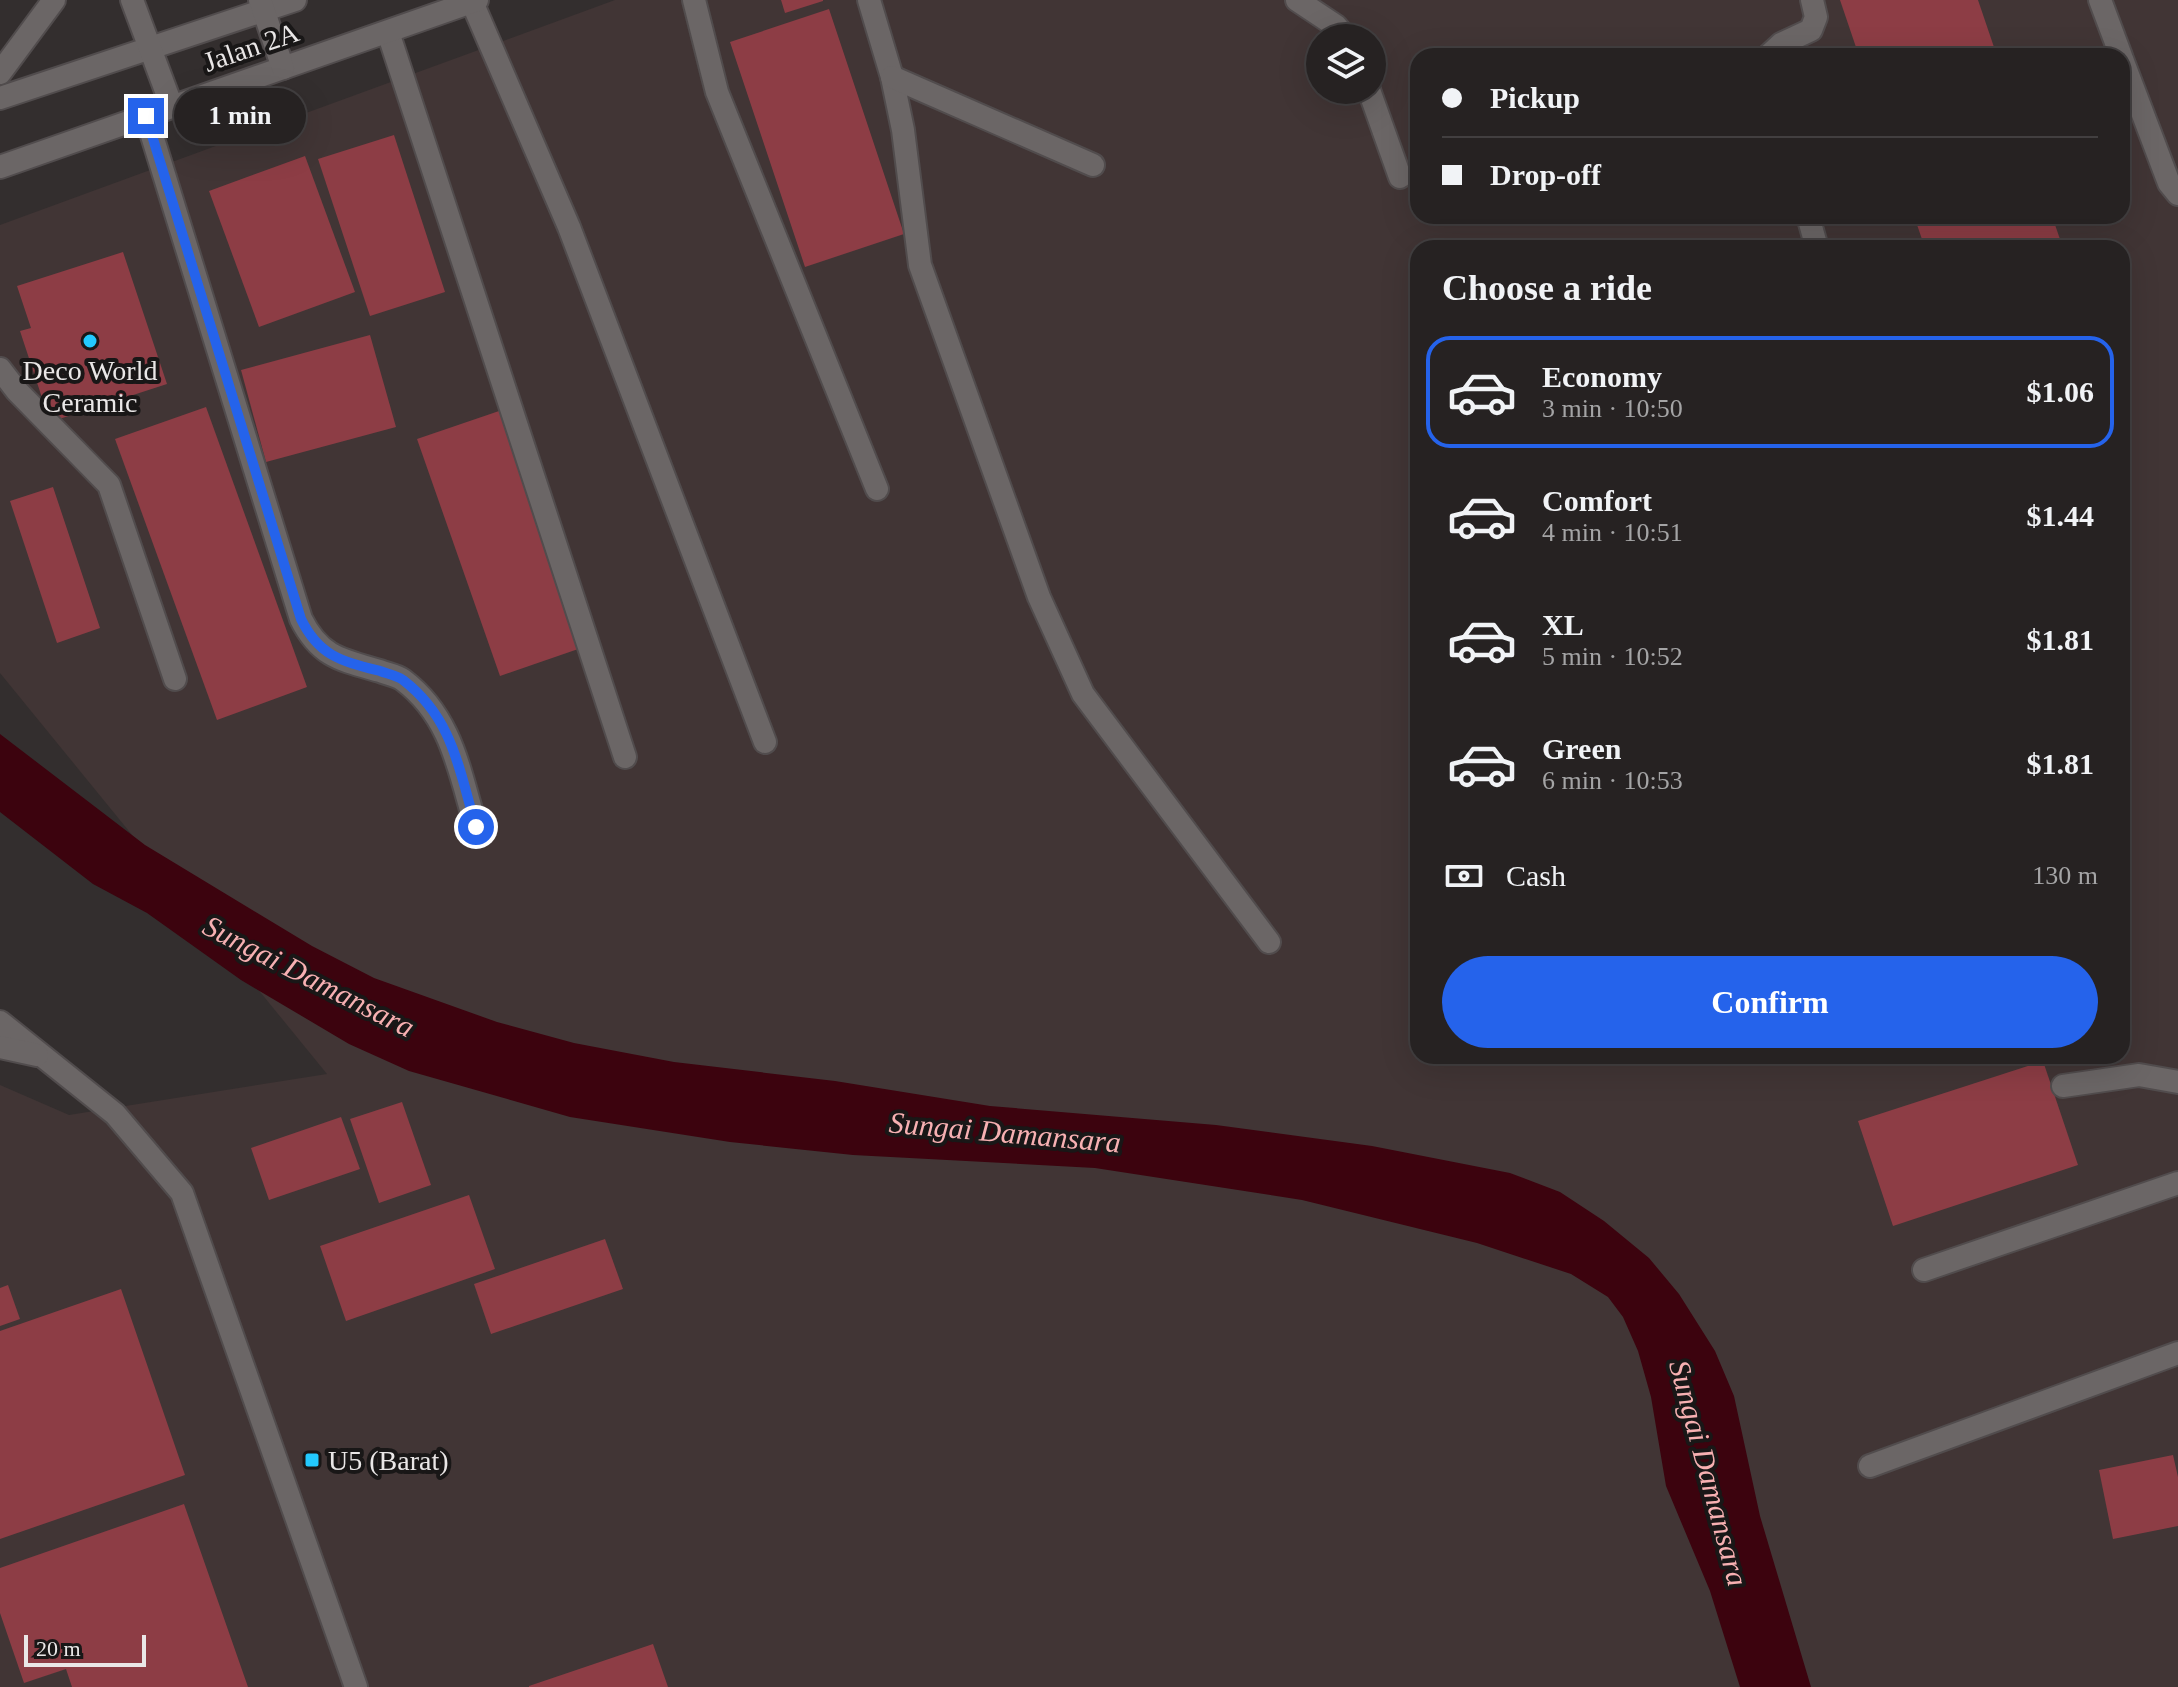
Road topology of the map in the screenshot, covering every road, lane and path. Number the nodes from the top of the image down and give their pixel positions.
1 (54, 0) edge
2 (132, 0) edge
3 (295, 0) edge
4 (694, 0) edge
5 (869, 0) edge
6 (1297, 0) edge
7 (1812, 0) edge
8 (2100, 0) edge
9 (474, 1) edge
10 (262, 5) edge
11 (1333, 24) edge
12 (388, 32) junction
13 (149, 48) junction
14 (1777, 48) edge
15 (2117, 48) edge
16 (283, 68) junction
17 (0, 73) edge
18 (892, 77) junction
19 (2130, 81) edge
20 (0, 98) edge
21 (1374, 104) edge
22 (172, 107) junction
23 (146, 116) junction
24 (1093, 165) dead end
25 (0, 167) edge
26 (1400, 177) dead end
27 (2178, 194) edge
28 (0, 369) edge
29 (877, 489) dead end
30 (175, 679) dead end
31 (765, 742) dead end
32 (625, 757) dead end
33 (476, 827) dead end
34 (1269, 942) dead end
35 (0, 1022) edge
36 (0, 1047) edge
37 (38, 1055) junction
38 (2178, 1082) edge
39 (2063, 1086) dead end
40 (2178, 1183) edge
41 (1924, 1270) dead end
42 (2178, 1353) edge
43 (1870, 1466) dead end
44 (356, 1687) edge

1 - 17 street
2 - 13 street
3 - 10 street, Jalan 2A
4 - 29 street
5 - 18 street
6 - 11 street
7 - 14 street
8 - 15 street
9 - 12 street, Jalan 2A
9 - 31 street
10 - 13 street, Jalan 2A
10 - 16 street
12 - 16 street, Jalan 2A
12 - 32 street
13 - 20 street, Jalan 2A
13 - 22 street
16 - 22 street, Jalan 2A
18 - 24 street
18 - 34 street
19 - 27 street
21 - 26 street
22 - 23 street, Jalan 2A
23 - 25 street, Jalan 2A
23 - 33 street
28 - 30 street
35 - 37 street
36 - 37 street
37 - 44 street
38 - 39 street
40 - 41 street
42 - 43 street

